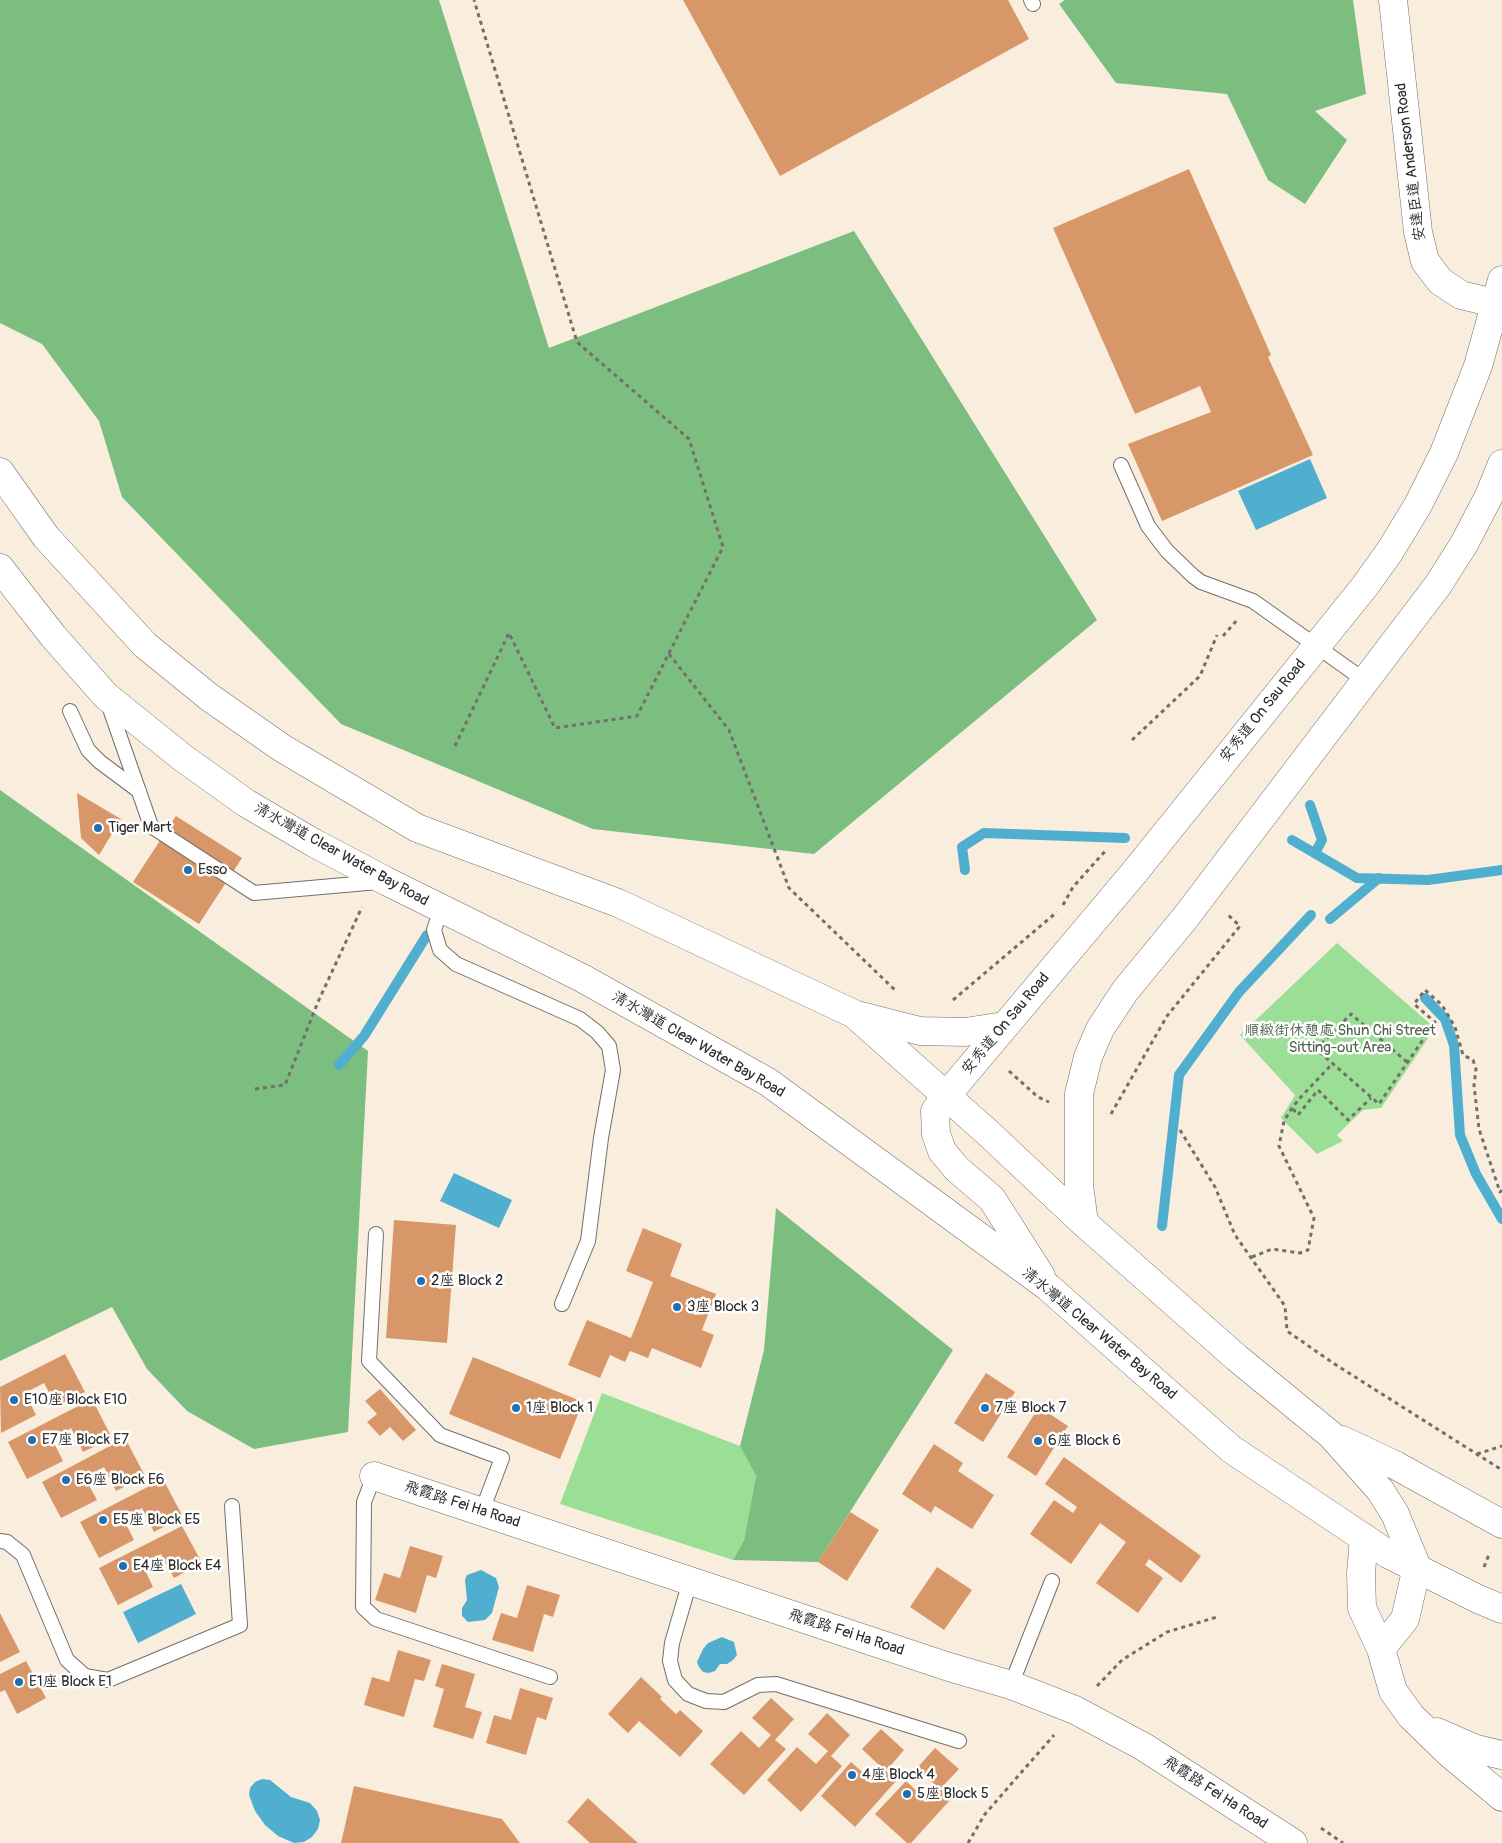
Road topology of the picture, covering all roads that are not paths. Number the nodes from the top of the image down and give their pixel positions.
1 (1393, 0) edge
2 (1500, 296) edge
3 (1502, 464) edge
4 (1121, 465) dead end
5 (0, 472) edge
6 (0, 568) edge
7 (1317, 644) junction
8 (1364, 680) junction
9 (106, 696) junction
10 (70, 711) dead end
11 (139, 791) junction
12 (386, 881) junction
13 (441, 909) junction
14 (854, 1014) junction
15 (1004, 1026) junction
16 (946, 1096) junction
17 (1084, 1223) junction
18 (376, 1234) dead end
19 (1048, 1287) junction
20 (562, 1304) dead end
21 (1331, 1436) junction
22 (374, 1476) joint
23 (232, 1506) dead end
24 (482, 1511) junction
25 (1502, 1524) edge
26 (1364, 1538) junction
27 (0, 1541) edge
28 (1417, 1568) junction
29 (690, 1581) junction
30 (1052, 1582) dead end
31 (1502, 1609) edge
32 (1381, 1649) junction
33 (550, 1677) dead end
34 (1011, 1685) junction
35 (1420, 1725) junction
36 (958, 1741) dead end
37 (1502, 1755) edge
38 (1502, 1797) edge
39 (1293, 1843) edge

1 - 2 main road, 安達臣道 Anderson Road
2 - 7 main road, 安秀道 On Sau Road
3 - 8 main road
4 - 7 lane
5 - 14 main road
6 - 9 main road, 清水灣道 Clear Water Bay Road
7 - 8 lane
7 - 15 main road, 安秀道 On Sau Road
8 - 17 main road
9 - 11 lane
9 - 12 main road, 清水灣道 Clear Water Bay Road
10 - 11 lane
11 - 12 lane
12 - 13 main road, 清水灣道 Clear Water Bay Road
13 - 19 main road, 清水灣道 Clear Water Bay Road
13 - 20 lane
14 - 15 main road
14 - 16 main road
15 - 16 main road, 安秀道 On Sau Road
16 - 17 main road
16 - 19 main road, 安秀道 On Sau Road
17 - 21 main road
18 - 24 lane
19 - 26 main road, 清水灣道 Clear Water Bay Road
21 - 25 main road
21 - 28 main road
22 - 24 main road, 飛霞路 Fei Ha Road
22 - 33 lane
23 - 27 lane
24 - 29 main road, 飛霞路 Fei Ha Road
26 - 28 main road, 清水灣道 Clear Water Bay Road
26 - 32 main road
28 - 31 main road, 清水灣道 Clear Water Bay Road
28 - 32 main road
29 - 34 main road, 飛霞路 Fei Ha Road
29 - 36 lane
30 - 34 lane
32 - 35 main road
34 - 39 main road, 飛霞路 Fei Ha Road
35 - 37 main road
35 - 38 main road

